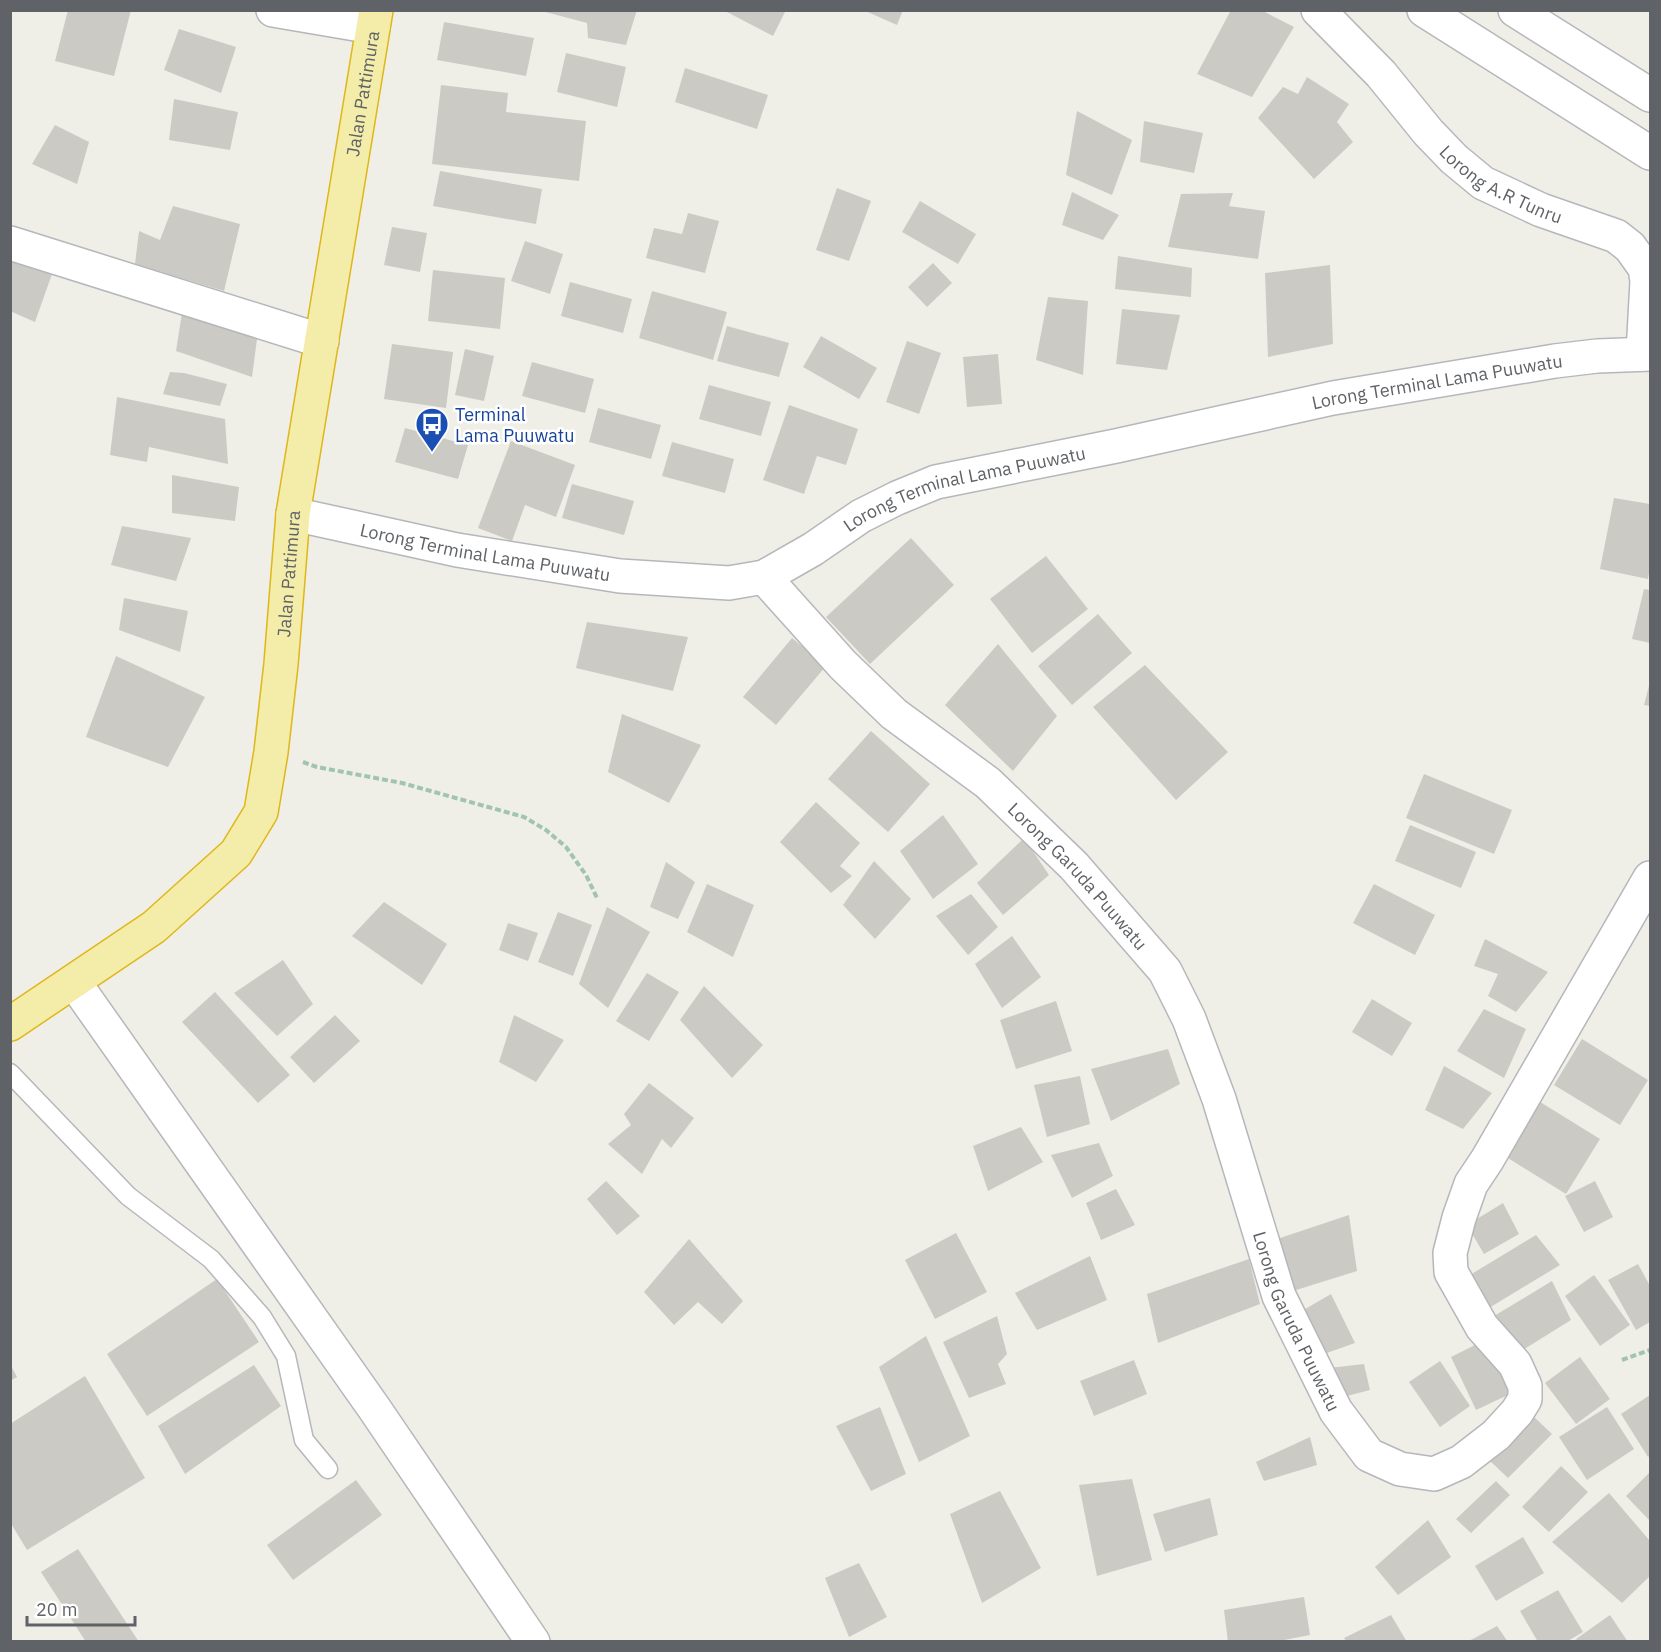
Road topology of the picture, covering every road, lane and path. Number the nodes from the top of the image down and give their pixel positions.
1 (273, 10) edge
2 (1318, 10) edge
3 (1424, 10) edge
4 (1515, 10) edge
5 (374, 19) edge
6 (1650, 94) edge
7 (1650, 153) edge
8 (10, 243) edge
9 (322, 341) junction
10 (1647, 354) edge
11 (293, 514) junction
12 (764, 577) junction
13 (271, 752) junction
14 (1650, 878) edge
15 (597, 898) dead end
16 (74, 982) junction
17 (10, 1024) edge
18 (10, 1073) edge
19 (1650, 1350) edge
20 (1622, 1360) dead end
21 (328, 1469) dead end
22 (533, 1641) edge

1 - 5 street
2 - 10 street, Lorong A.R Tunru
3 - 7 street
4 - 6 street
5 - 9 highway, Jalan Pattimura
8 - 9 street
9 - 11 highway, Jalan Pattimura
10 - 12 street, Lorong Terminal Lama Puuwatu
11 - 12 street, Lorong Terminal Lama Puuwatu
11 - 13 highway, Jalan Pattimura
12 - 14 street, Lorong Garuda Puuwatu
13 - 15 path
13 - 16 highway, Jalan Pattimura
16 - 17 highway, Jalan Pattimura
16 - 22 street
18 - 21 lane
19 - 20 path

